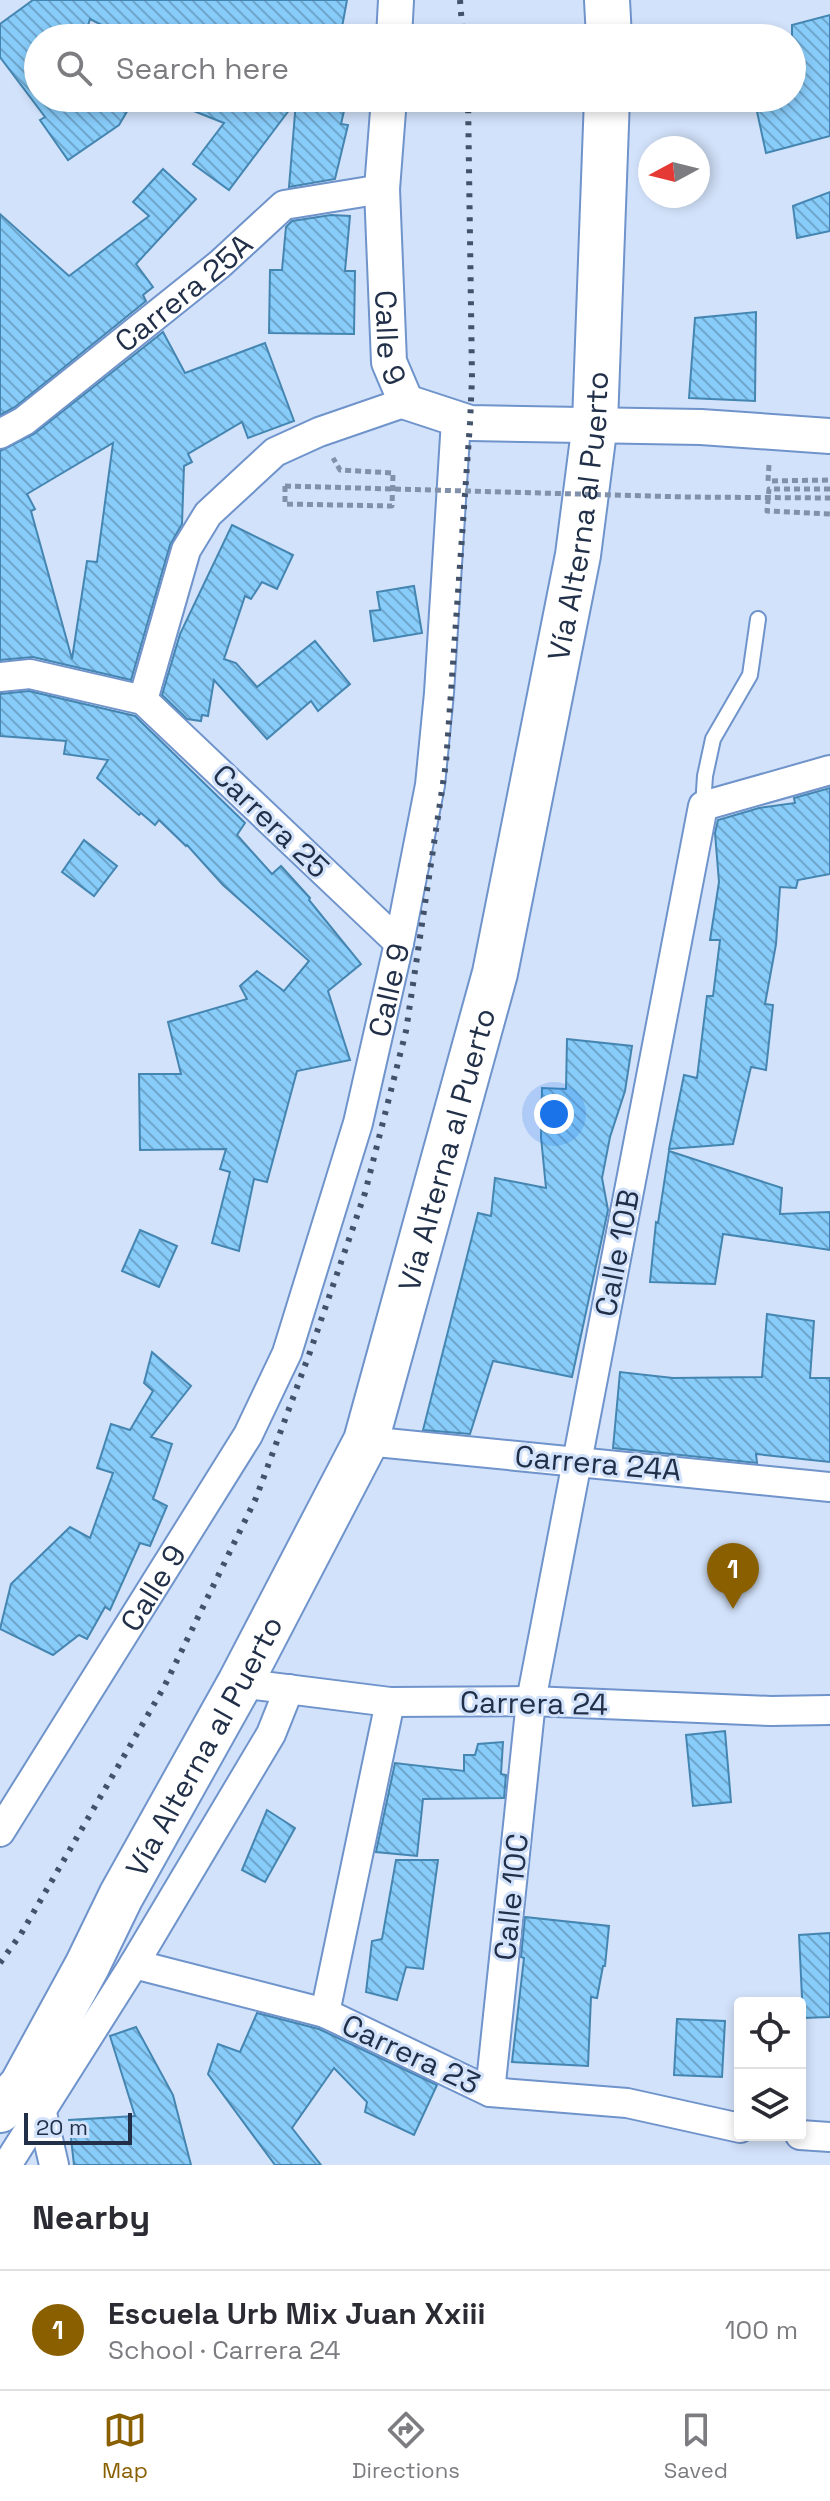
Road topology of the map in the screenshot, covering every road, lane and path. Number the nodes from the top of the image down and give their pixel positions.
1 (396, 0) edge
2 (607, 0) edge
3 (395, 24) edge
4 (608, 24) edge
5 (388, 112) edge
6 (606, 112) edge
7 (382, 189) junction
8 (406, 402) junction
9 (456, 420) junction
10 (595, 423) junction
11 (0, 434) edge
12 (830, 436) edge
13 (340, 470) dead end
14 (830, 480) edge
15 (768, 481) dead end
16 (830, 489) edge
17 (830, 498) edge
18 (830, 514) edge
19 (758, 619) dead end
20 (0, 677) edge
21 (143, 700) junction
22 (830, 770) edge
23 (703, 806) junction
24 (399, 943) junction
25 (366, 1441) junction
26 (577, 1460) junction
27 (830, 1487) edge
28 (240, 1683) junction
29 (289, 1689) junction
30 (531, 1701) junction
31 (390, 1702) junction
32 (830, 1710) edge
33 (0, 1832) edge
34 (134, 1964) junction
35 (325, 2013) junction
36 (490, 2092) junction
37 (21, 2112) edge
38 (734, 2127) edge
39 (806, 2135) edge
40 (830, 2137) edge
41 (7, 2165) edge
42 (54, 2165) edge

1 - 3 street
2 - 4 main road
5 - 7 street, Calle 9
6 - 10 main road, Vía Alterna al Puerto
7 - 8 street, Calle 9
7 - 11 street, Carrera 25A
8 - 9 street, Calle 9
8 - 21 street
9 - 10 street
9 - 24 street, Calle 9
10 - 12 street
10 - 25 main road, Vía Alterna al Puerto
13 - 17 path, bridge
14 - 15 path
16 - 18 path
19 - 23 lane
20 - 21 street
21 - 24 street, Carrera 25
22 - 23 street
23 - 26 street, Calle 10B
24 - 33 street, Calle 9
25 - 26 street, Carrera 24A
25 - 28 main road, Vía Alterna al Puerto
26 - 27 street, Carrera 24A
26 - 30 street, Calle 10B
28 - 29 street, Carrera 24
28 - 37 main road, Vía Alterna al Puerto
29 - 31 street, Carrera 24
29 - 34 street
30 - 31 street, Carrera 24
30 - 32 street, Carrera 24
30 - 36 street, Calle 10C
31 - 35 street
34 - 35 street, Carrera 23
34 - 37 street
35 - 36 street, Carrera 23
36 - 38 street, Carrera 23
37 - 41 street
37 - 42 street
39 - 40 street

